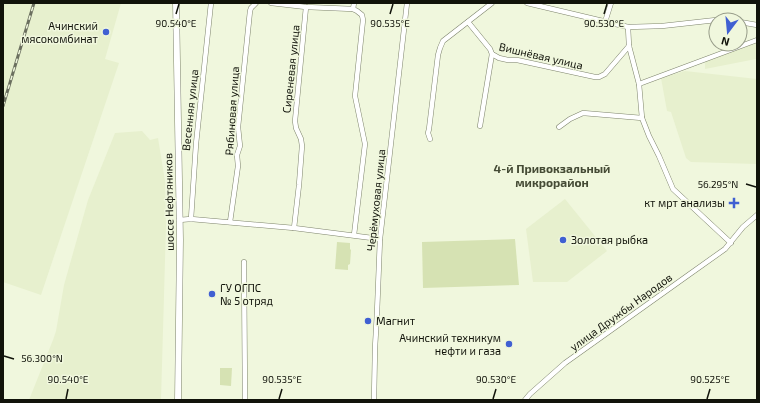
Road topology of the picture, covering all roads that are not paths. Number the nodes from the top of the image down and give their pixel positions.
1 (176, 3) edge
2 (212, 3) edge
3 (256, 3) edge
4 (271, 3) edge
5 (354, 3) edge
6 (406, 3) edge
7 (492, 3) edge
8 (527, 3) edge
9 (611, 3) edge
10 (306, 7) junction
11 (353, 9) junction
12 (708, 21) edge
13 (468, 22) junction
14 (605, 22) junction
15 (628, 28) junction
16 (757, 40) edge
17 (629, 46) junction
18 (492, 54) junction
19 (639, 84) junction
20 (642, 118) junction
21 (480, 126) dead end
22 (559, 127) dead end
23 (430, 139) dead end
24 (757, 215) edge
25 (191, 219) junction
26 (179, 220) junction
27 (230, 222) junction
28 (294, 228) junction
29 (354, 235) junction
30 (380, 239) junction
31 (731, 243) junction
32 (244, 262) dead end
33 (178, 400) edge
34 (245, 400) edge
35 (374, 400) edge
36 (525, 400) edge

1 - 26 main road, шоссе Нефтяников
2 - 25 street, Весенняя улица
3 - 27 street, Рябиновая улица
4 - 10 street
5 - 11 street
6 - 30 street, Черёмуховая улица
7 - 13 street
8 - 14 street
9 - 14 street
10 - 11 street
10 - 28 street, Сиреневая улица
11 - 29 street
12 - 15 street
13 - 18 street, Вишнёвая улица
13 - 23 street
14 - 15 street
15 - 17 street
16 - 19 street
17 - 18 street, Вишнёвая улица
17 - 19 street
18 - 21 street
19 - 20 street
20 - 22 street
20 - 31 street
24 - 31 street, улица Дружбы Народов
25 - 26 street
25 - 27 street
26 - 33 main road, шоссе Нефтяников
27 - 28 street
28 - 29 street
29 - 30 street
30 - 35 street, Черёмуховая улица
31 - 36 street, улица Дружбы Народов
32 - 34 street

